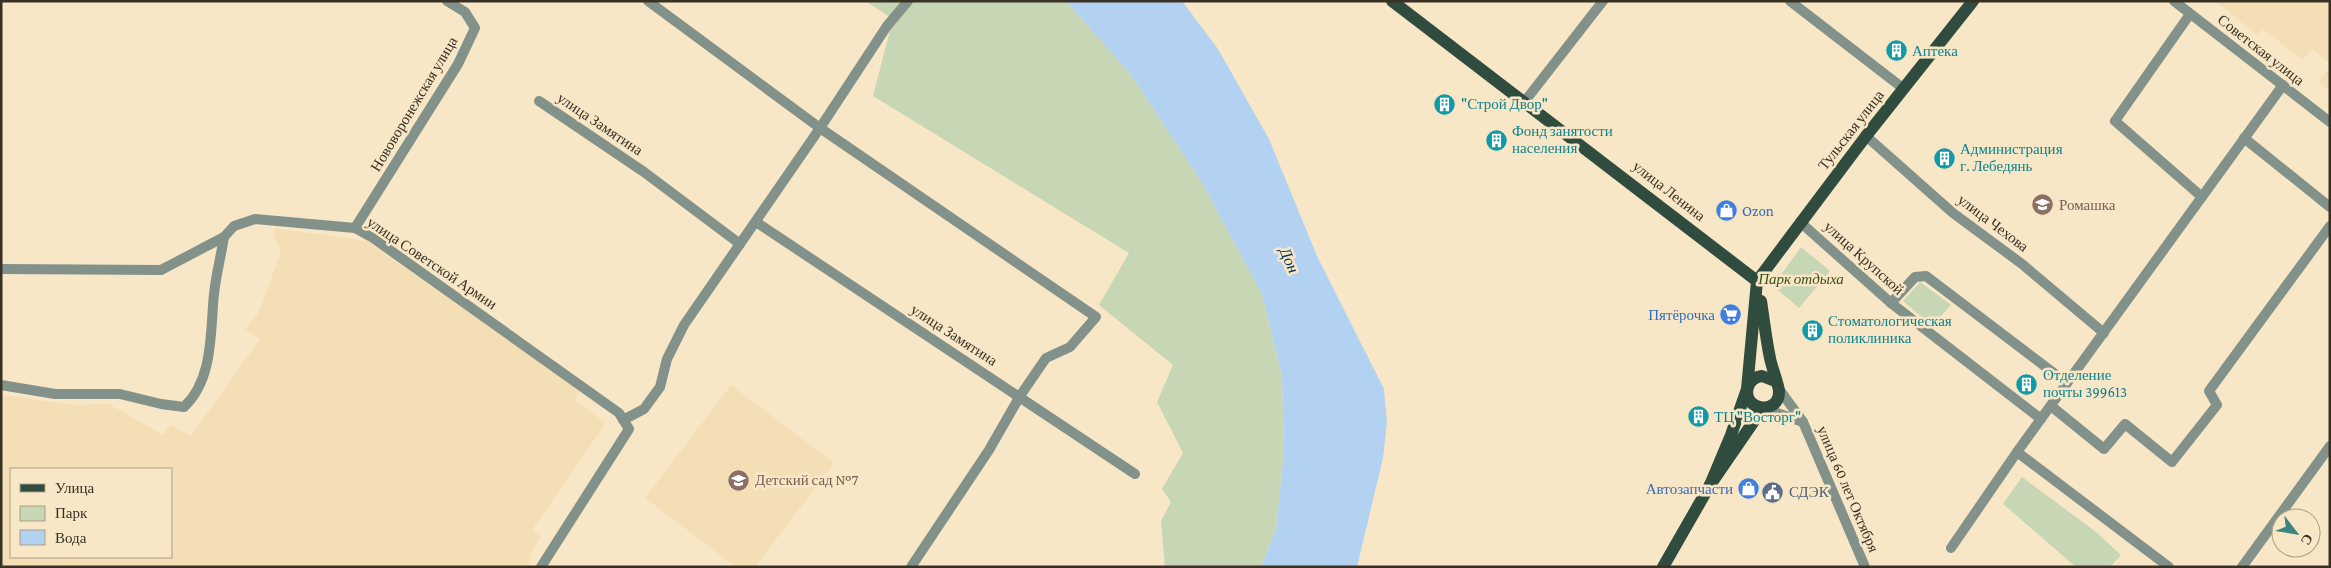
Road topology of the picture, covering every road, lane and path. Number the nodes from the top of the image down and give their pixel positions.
1 (447, 1) edge
2 (648, 1) edge
3 (908, 1) edge
4 (1392, 1) edge
5 (1603, 1) edge
6 (1790, 1) edge
7 (1973, 1) edge
8 (2174, 1) edge
9 (2190, 14) junction
10 (2282, 85) junction
11 (1904, 89) junction
12 (539, 101) dead end
13 (1525, 101) junction
14 (2330, 122) edge
15 (820, 128) junction
16 (1866, 136) junction
17 (2244, 138) junction
18 (2202, 197) junction
19 (2330, 207) edge
20 (756, 222) junction
21 (1800, 222) junction
22 (2330, 226) edge
23 (355, 228) junction
24 (224, 237) junction
25 (740, 244) junction
26 (1, 269) edge
27 (1758, 281) junction
28 (1891, 303) junction
29 (2104, 332) junction
30 (2067, 383) junction
31 (1777, 385) junction
32 (1, 386) edge
33 (1747, 389) junction
34 (1020, 396) junction
35 (2051, 406) junction
36 (1763, 408) junction
37 (2041, 419) junction
38 (623, 420) junction
39 (1803, 422) junction
40 (2330, 446) edge
41 (2016, 452) junction
42 (1135, 474) dead end
43 (1710, 485) junction
44 (1951, 548) dead end
45 (541, 567) edge
46 (911, 567) edge
47 (1662, 567) edge
48 (1865, 567) edge
49 (2169, 567) edge
50 (2242, 567) edge

1 - 23 street, Нововоронежская улица
2 - 15 street
3 - 15 street
4 - 13 main road, улица Ленина
5 - 13 street
6 - 11 street
7 - 11 main road, Тульская улица
8 - 9 street, Советская улица
9 - 10 street, Советская улица
9 - 18 street
10 - 14 street, Советская улица
10 - 17 street
11 - 16 main road, Тульская улица
12 - 25 street, улица Замятина
13 - 27 main road, улица Ленина
15 - 20 street
15 - 34 street
16 - 21 main road, Тульская улица
16 - 29 street, улица Чехова
17 - 18 street
17 - 19 street
18 - 29 street
20 - 25 street
20 - 34 street, улица Замятина
21 - 27 main road, Тульская улица
21 - 28 street, улица Крупской
22 - 35 street
23 - 24 street, улица Советской Армии
23 - 38 street, улица Советской Армии
24 - 26 street, улица Советской Армии
24 - 32 street
25 - 38 street
27 - 31 main road
27 - 33 main road, Тульская улица
28 - 30 street
28 - 37 street, улица Крупской
29 - 30 street
30 - 35 street
31 - 33 main road
31 - 36 main road
31 - 39 street, улица 60 лет Октября
33 - 36 main road
33 - 43 main road, Тульская улица
34 - 42 street, улица Замятина
34 - 46 street
35 - 37 street
36 - 39 street, улица 60 лет Октября
36 - 43 main road
37 - 41 street
38 - 45 street
39 - 48 street, улица 60 лет Октября
40 - 50 street
41 - 44 street
41 - 49 street
43 - 47 main road

